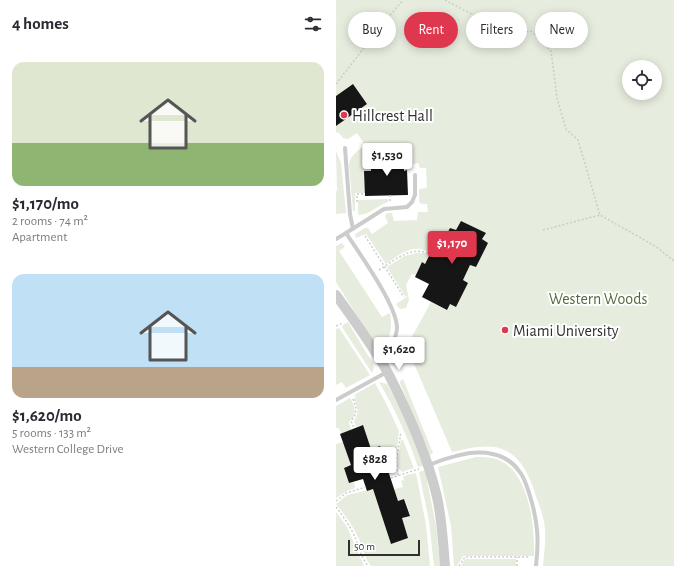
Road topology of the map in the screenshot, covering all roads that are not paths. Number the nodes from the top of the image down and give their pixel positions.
1 (345, 148) dead end
2 (415, 174) dead end
3 (353, 228) junction
4 (346, 233) junction
5 (336, 239) edge
6 (336, 295) edge
7 (378, 357) junction
8 (387, 372) junction
9 (336, 400) edge
10 (428, 466) junction
11 (445, 566) edge
12 (536, 566) edge

1 - 3 lane
2 - 3 lane
3 - 4 lane
4 - 5 lane
4 - 7 lane
6 - 7 street
7 - 8 street
8 - 9 lane
8 - 10 street
10 - 11 street
10 - 12 lane

